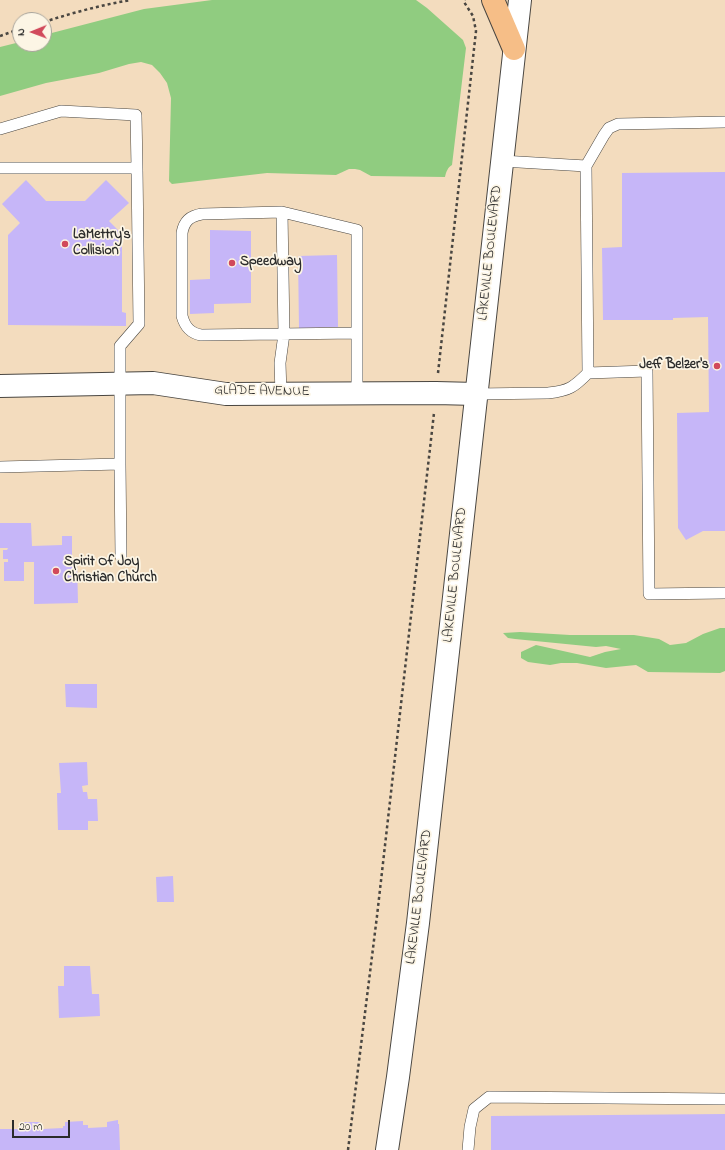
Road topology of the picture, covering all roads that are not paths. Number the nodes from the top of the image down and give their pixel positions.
1 (493, 0) edge
2 (520, 0) edge
3 (514, 49) junction
4 (725, 122) edge
5 (0, 129) edge
6 (502, 161) junction
7 (586, 166) junction
8 (0, 168) edge
9 (137, 168) junction
10 (282, 212) junction
11 (357, 333) junction
12 (284, 334) junction
13 (588, 372) junction
14 (120, 384) junction
15 (0, 386) edge
16 (357, 393) junction
17 (281, 394) junction
18 (476, 394) junction
19 (120, 464) junction
20 (0, 467) edge
21 (121, 558) dead end
22 (725, 593) edge
23 (725, 1099) edge
24 (387, 1150) edge
25 (468, 1150) edge

1 - 3 main road
2 - 3 street, LAKEVILLE BOULEVARD
3 - 6 street, LAKEVILLE BOULEVARD
4 - 7 lane
5 - 9 lane
6 - 7 lane
6 - 18 street, LAKEVILLE BOULEVARD
7 - 13 lane
8 - 9 lane
9 - 14 lane
10 - 11 lane
10 - 12 lane
10 - 12 lane
11 - 12 lane
11 - 16 lane
12 - 17 lane
13 - 18 lane
13 - 22 lane
14 - 15 street, GLADE AVENUE
14 - 17 street, GLADE AVENUE
14 - 19 lane
16 - 17 street, GLADE AVENUE
16 - 18 street, GLADE AVENUE
18 - 24 street, LAKEVILLE BOULEVARD
19 - 20 lane
19 - 21 lane
23 - 25 lane

